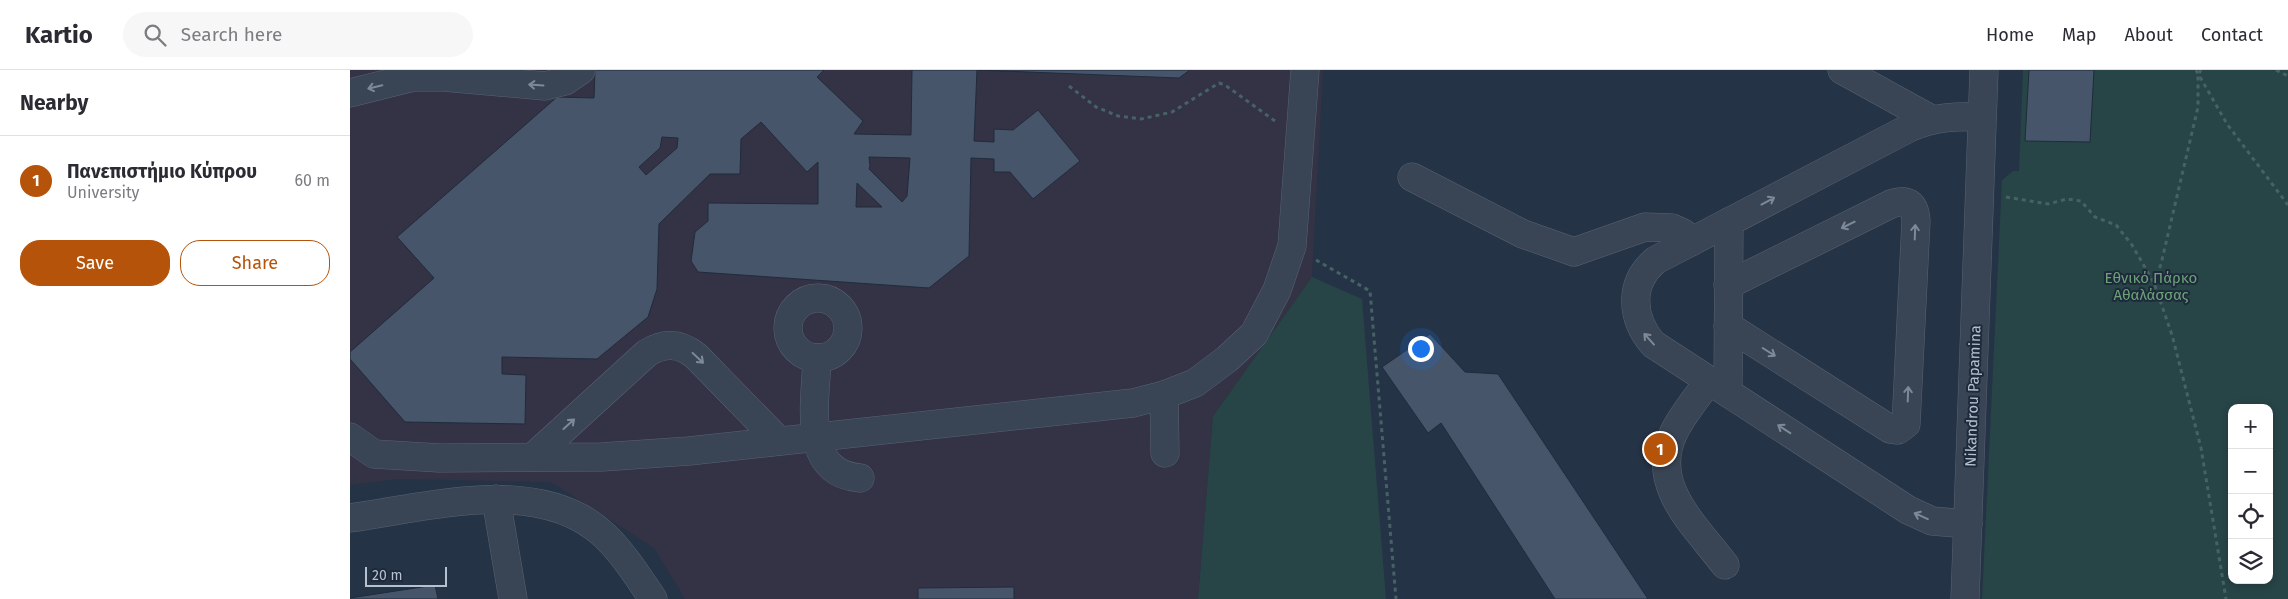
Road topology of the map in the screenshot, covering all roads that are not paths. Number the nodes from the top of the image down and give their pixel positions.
1 (581, 70) edge
2 (1305, 70) edge
3 (1842, 70) edge
4 (1984, 70) edge
5 (414, 73) edge
6 (350, 92) edge
7 (1981, 116) junction
8 (1930, 119) junction
9 (1412, 177) dead end
10 (1729, 222) junction
11 (1691, 242) junction
12 (1728, 285) junction
13 (1728, 326) junction
14 (817, 358) dead end
15 (1718, 387) junction
16 (1164, 395) junction
17 (815, 436) junction
18 (350, 437) edge
19 (779, 441) junction
20 (1165, 453) dead end
21 (533, 457) junction
22 (860, 478) dead end
23 (496, 500) junction
24 (350, 518) edge
25 (1968, 524) junction
26 (1725, 564) dead end
27 (513, 599) edge
28 (653, 599) edge
29 (1965, 599) edge

1 -> 5 street
2 - 16 street
3 - 8 street
4 - 7 street, Nikandrou Papamina
5 -> 6 street
7 - 8 street
7 - 25 street, Nikandrou Papamina
10 -> 8 street
9 - 11 street
10 - 11 street
10 - 12 street
15 -> 11 street
12 - 13 street
13 -> 12 street
13 - 15 street
14 - 17 street
25 -> 15 street
15 - 26 street
16 - 17 street
16 - 20 street
17 - 19 street
17 - 22 street
18 - 21 street
19 - 21 street
21 -> 19 street
23 - 24 street
23 - 27 street
23 - 28 street
25 - 29 street, Nikandrou Papamina

